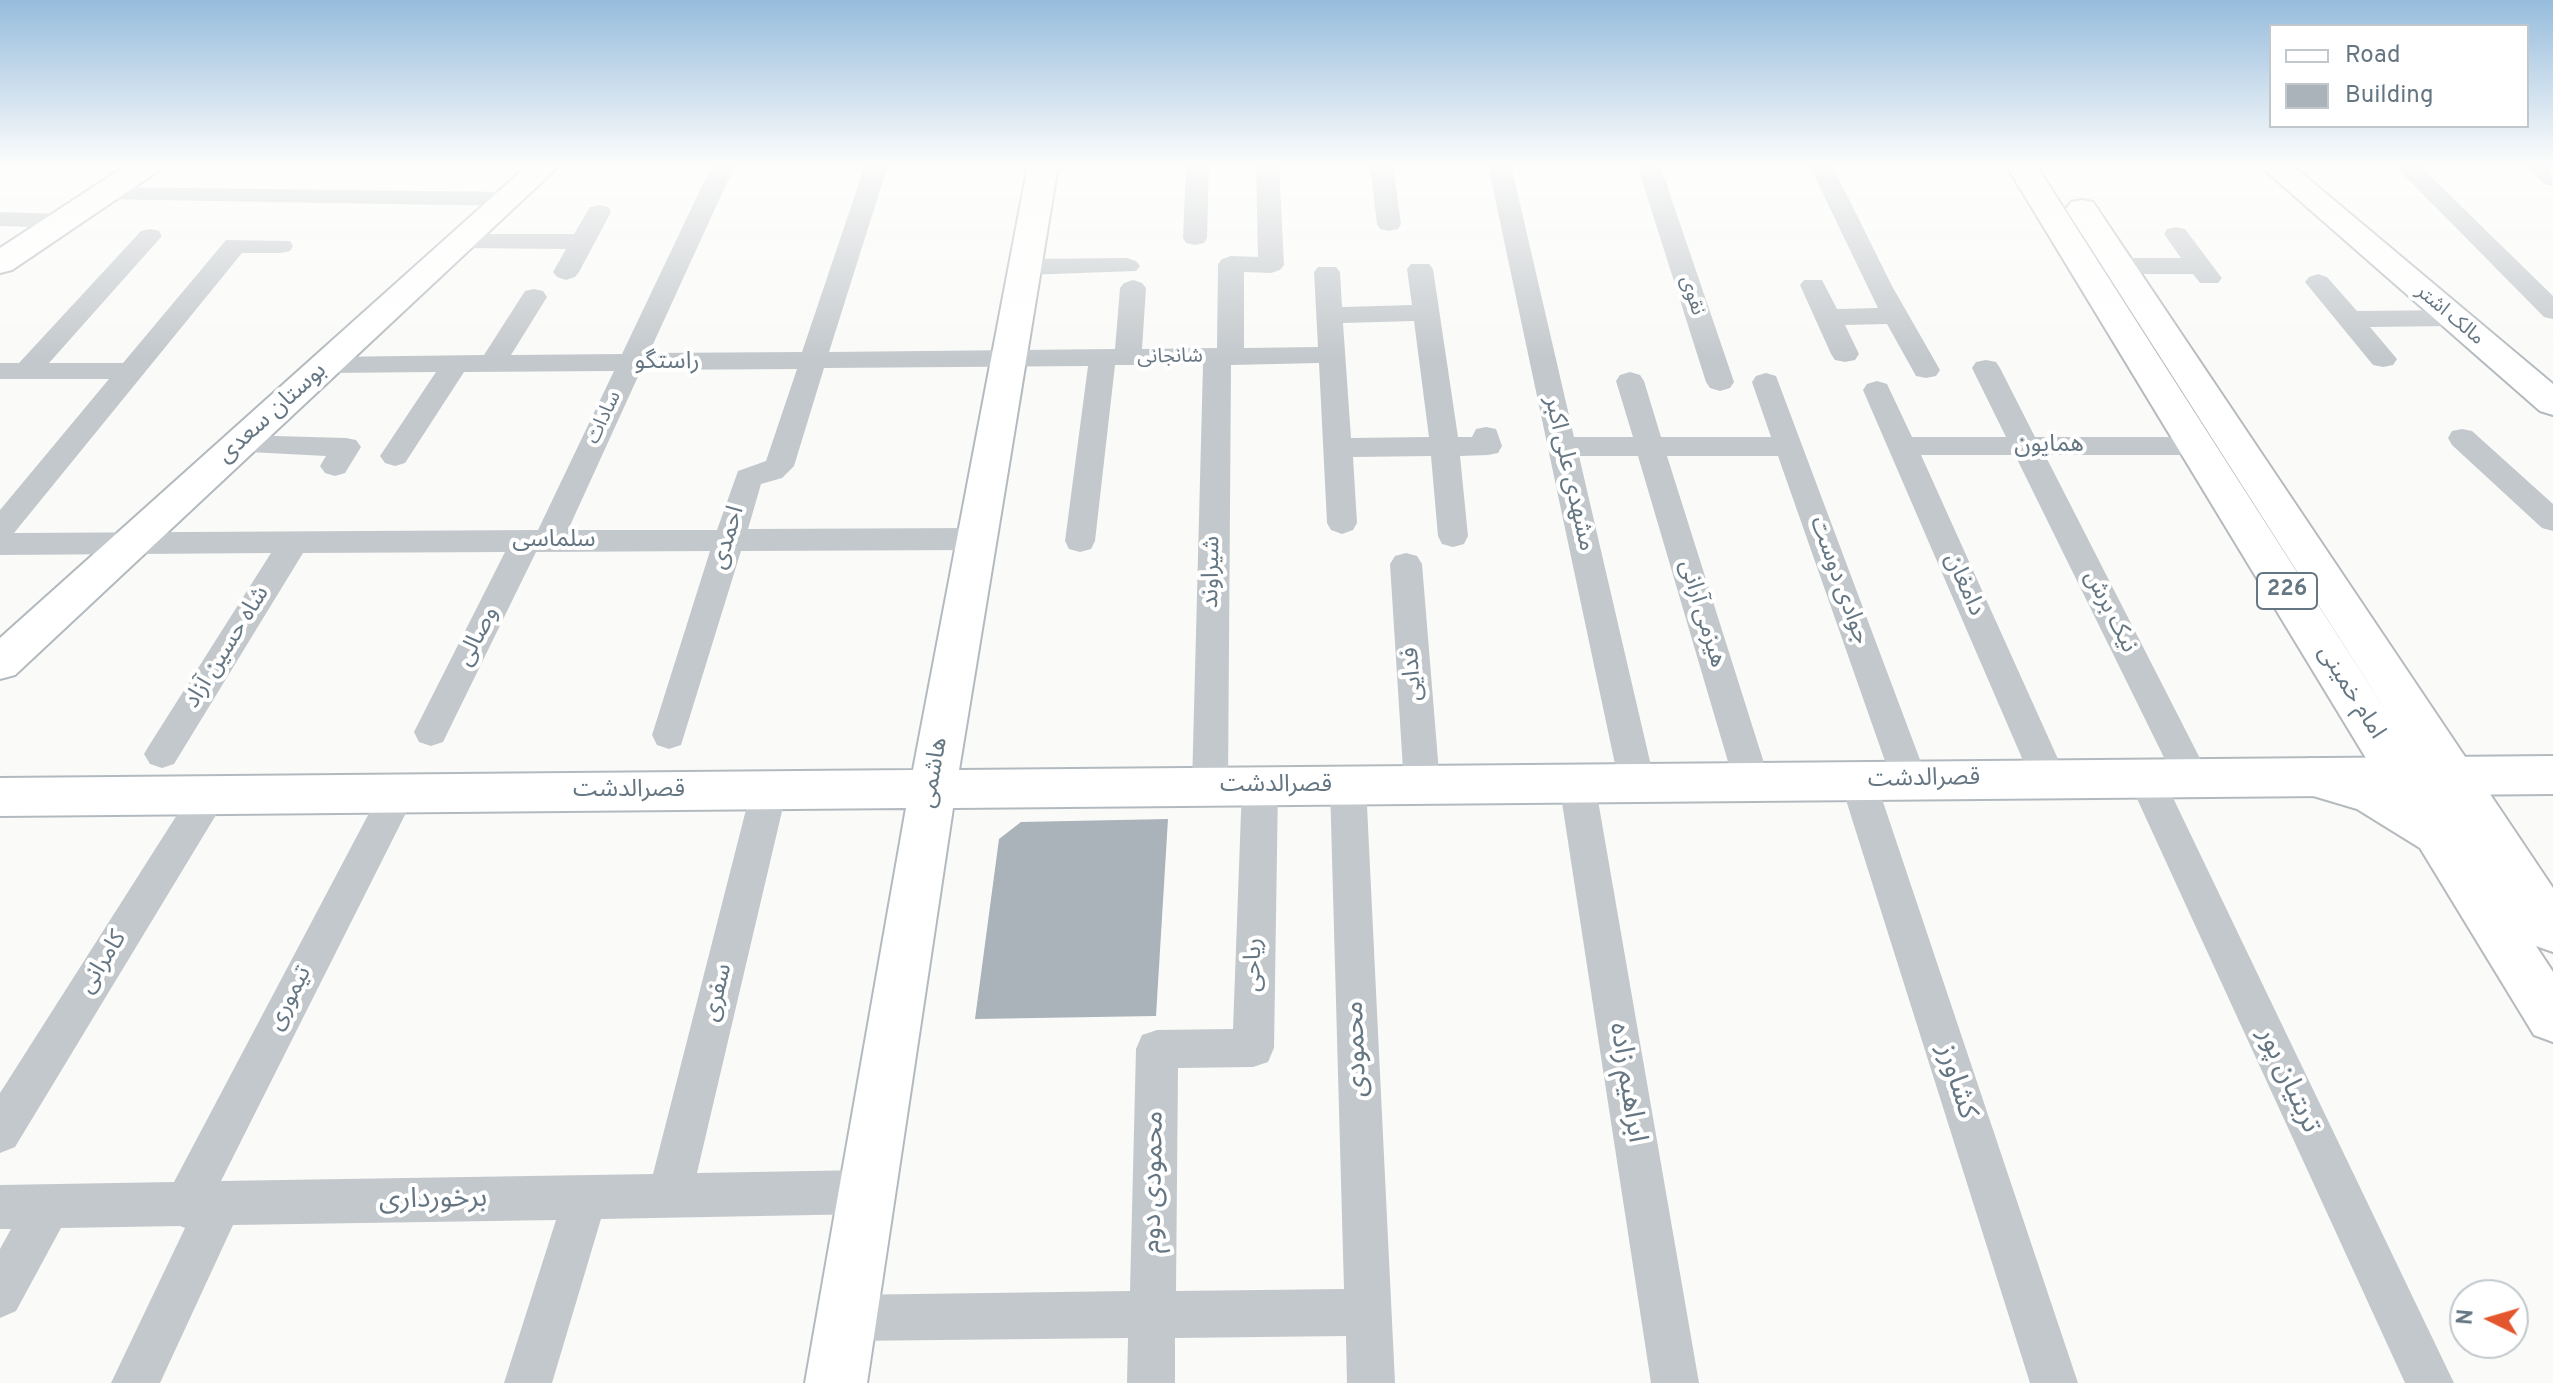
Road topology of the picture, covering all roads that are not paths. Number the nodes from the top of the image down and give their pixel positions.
1 (50, 230) edge
2 (475, 230) edge
3 (589, 230) edge
4 (693, 230) edge
5 (855, 230) edge
6 (1032, 230) edge
7 (1195, 230) edge
8 (1270, 230) edge
9 (1513, 230) edge
10 (1669, 230) edge
11 (1852, 230) edge
12 (2061, 230) edge
13 (2096, 230) edge
14 (2349, 230) edge
15 (2471, 230) edge
16 (2176, 234) dead end
17 (150, 236) dead end
18 (1195, 238) dead end
19 (462, 241) junction
20 (582, 242) junction
21 (281, 246) dead end
22 (0, 263) edge
23 (2121, 266) junction
24 (1025, 267) junction
25 (1420, 269) dead end
26 (566, 272) dead end
27 (1327, 272) dead end
28 (2318, 282) dead end
29 (1813, 285) dead end
30 (534, 297) dead end
31 (2553, 311) edge
32 (1426, 313) junction
33 (1329, 315) junction
34 (1896, 316) junction
35 (1828, 317) junction
36 (2451, 318) junction
37 (2350, 319) junction
38 (1845, 354) dead end
39 (1332, 355) junction
40 (1224, 357) junction
41 (1115, 359) junction
42 (2383, 359) dead end
43 (1008, 360) junction
44 (812, 362) junction
45 (631, 363) junction
46 (455, 364) junction
47 (492, 364) junction
48 (326, 365) junction
49 (1986, 368) dead end
50 (1926, 370) dead end
51 (13, 371) edge
52 (131, 371) junction
53 (1630, 381) dead end
54 (1720, 382) dead end
55 (1766, 382) dead end
56 (1877, 390) dead end
57 (2553, 403) edge
58 (1486, 436) dead end
59 (2462, 438) dead end
60 (240, 444) junction
61 (1445, 446) junction
62 (1790, 446) junction
63 (1901, 446) junction
64 (2026, 446) junction
65 (2196, 446) junction
66 (1562, 447) junction
67 (1650, 447) junction
68 (1338, 448) junction
69 (395, 456) dead end
70 (335, 466) dead end
71 (2553, 521) edge
72 (1342, 523) dead end
73 (0, 530) edge
74 (1453, 536) dead end
75 (976, 539) junction
76 (728, 540) junction
77 (537, 541) junction
78 (1080, 541) dead end
79 (294, 542) junction
80 (131, 543) junction
81 (0, 544) edge
82 (1406, 564) dead end
83 (0, 663) edge
84 (431, 732) dead end
85 (669, 735) dead end
86 (162, 754) dead end
87 (2553, 775) edge
88 (2452, 776) junction
89 (2309, 777) junction
90 (2402, 777) junction
91 (2192, 778) junction
92 (2049, 779) junction
93 (2146, 779) junction
94 (1858, 781) junction
95 (1910, 781) junction
96 (1752, 782) junction
97 (1577, 783) junction
98 (1637, 783) junction
99 (1348, 785) junction
100 (1422, 785) junction
101 (1210, 786) junction
102 (1260, 786) junction
103 (769, 790) junction
104 (932, 791) junction
105 (398, 793) junction
106 (209, 795) junction
107 (5, 804) edge
108 (2444, 843) junction
109 (2553, 930) edge
110 (2553, 1018) edge
111 (1157, 1049) joint
112 (0, 1132) edge
113 (867, 1192) junction
114 (669, 1197) junction
115 (585, 1198) junction
116 (202, 1205) junction
117 (0, 1207) edge
118 (48, 1207) junction
119 (0, 1295) edge
120 (1368, 1312) junction
121 (1152, 1314) junction
122 (846, 1318) junction
123 (135, 1383) edge
124 (528, 1383) edge
125 (836, 1383) edge
126 (1151, 1383) edge
127 (1371, 1383) edge
128 (1675, 1383) edge
129 (2054, 1383) edge
130 (2430, 1383) edge

1 - 22 main road
2 - 19 main road, بوستان سعدی
3 - 20 street
4 - 45 street, سادات
5 - 44 street
6 - 24 main road, هاشمی
7 - 18 street
8 - 40 street, شیراوند
9 - 66 street, مشهدی علی اکبر
10 - 54 street, نقوی
11 - 34 street
12 - 65 main road, امام خمینی / 226
13 - 23 main road, امام خمینی / 226
14 - 36 main road, مالک اشتر
15 - 31 street
16 - 23 street
17 - 51 street
19 - 20 street
19 - 48 main road, بوستان سعدی
20 - 26 street
21 - 52 street
23 - 88 main road, امام خمینی / 226
24 - 41 street
24 - 43 main road, هاشمی
25 - 32 street
27 - 33 street
28 - 37 street
29 - 35 street
30 - 47 street
32 - 33 street
32 - 61 street
33 - 39 street
34 - 35 street
34 - 50 street
35 - 38 street
36 - 37 street
36 - 57 main road, مالک اشتر
37 - 42 street
39 - 40 street, شانجانی
39 - 68 street
40 - 41 street, شانجانی
40 - 101 street, شیراوند
41 - 43 street, شانجانی
41 - 78 street
43 - 44 street, راستگو
43 - 75 main road, هاشمی
44 - 45 street, راستگو
44 - 76 street, احمدی
45 - 47 street, راستگو
45 - 77 street, سادات
46 - 47 street, راستگو
46 - 48 street, راستگو
46 - 69 street
48 - 60 main road, بوستان سعدی
49 - 64 street, نیک برش
51 - 52 street
52 - 73 street
53 - 67 street, هیزمی آرانی
55 - 62 street, جوادی دوست
56 - 63 street, دامغان
58 - 61 street
59 - 71 street
60 - 70 street
60 - 80 main road, بوستان سعدی
61 - 68 street
61 - 74 street
62 - 67 street
62 - 95 street, جوادی دوست
63 - 64 street, همایون
63 - 92 street, دامغان
64 - 65 street, همایون
64 - 91 street, نیک برش
65 - 90 main road, امام خمینی / 226
66 - 67 street
66 - 98 street, مشهدی علی اکبر
67 - 96 street, هیزمی آرانی
68 - 72 street
75 - 76 street, سلماسی
75 - 104 main road, هاشمی
76 - 77 street, سلماسی
76 - 85 street, احمدی
77 - 79 street, سلماسی
77 - 84 street, وصالی
79 - 80 street, سلماسی
79 - 86 street, شاه حسین آزاد
80 - 81 street, سلماسی
80 - 83 main road, بوستان سعدی
82 - 100 street, فدایی
87 - 88 main road, قصرالدشت
88 - 90 main road, قصرالدشت
88 - 109 main road, امام خمینی / 226
89 - 90 main road, قصرالدشت
89 - 91 main road, قصرالدشت
89 - 108 main road
90 - 108 main road, امام خمینی / 226
91 - 93 main road, قصرالدشت
92 - 93 main road, قصرالدشت
92 - 95 main road, قصرالدشت
93 - 130 street, تربتیان پور
94 - 95 main road, قصرالدشت
94 - 96 main road, قصرالدشت
94 - 129 street, کشاورز
96 - 98 main road, قصرالدشت
97 - 98 main road, قصرالدشت
97 - 100 main road, قصرالدشت
97 - 128 street, ابراهیم زاده
99 - 100 main road, قصرالدشت
99 - 102 main road, قصرالدشت
99 - 120 street, محمودی
101 - 102 main road, قصرالدشت
101 - 104 main road, قصرالدشت
102 - 111 street, ریاحی
103 - 104 main road, قصرالدشت
103 - 105 main road, قصرالدشت
103 - 114 street, سفری
104 - 113 main road, هاشمی
105 - 106 main road, قصرالدشت
105 - 116 street, تیموری
106 - 107 main road, قصرالدشت
106 - 112 street, کامرانی
108 - 110 main road, امام خمینی / 226
111 - 121 street, محمودی دوم
113 - 114 street, برخورداری
113 - 122 main road, هاشمی
114 - 115 street, برخورداری
115 - 116 street, برخورداری
115 - 124 street
116 - 118 street, برخورداری
116 - 123 street, تیموری
117 - 118 street, برخورداری
118 - 119 street
120 - 121 street
120 - 127 street, محمودی
121 - 122 street
121 - 126 street, محمودی دوم
122 - 125 main road, هاشمی

